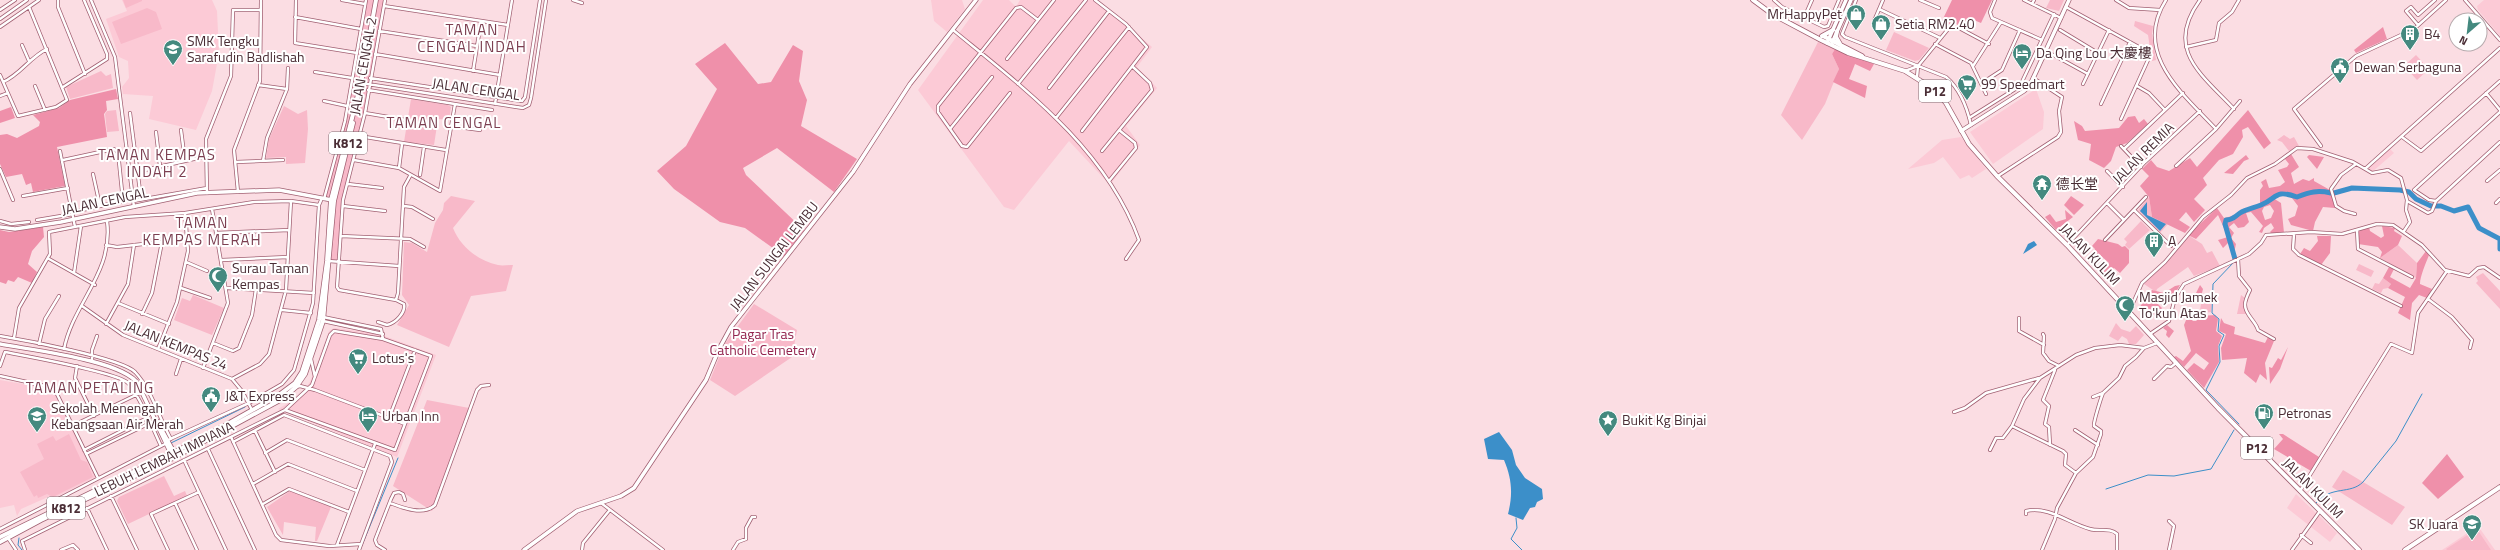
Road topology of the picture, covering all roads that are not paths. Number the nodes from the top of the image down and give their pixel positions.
1 (13, 0) edge
2 (27, 0) edge
3 (39, 0) edge
4 (58, 0) edge
5 (84, 0) edge
6 (91, 0) edge
7 (262, 0) edge
8 (296, 0) edge
9 (342, 0) edge
10 (366, 0) edge
11 (376, 0) edge
12 (385, 0) edge
13 (512, 0) edge
14 (540, 0) edge
15 (546, 0) edge
16 (573, 0) edge
17 (976, 0) edge
18 (1054, 0) edge
19 (1086, 0) edge
20 (1095, 0) edge
21 (1753, 0) edge
22 (1774, 0) edge
23 (1812, 0) edge
24 (1839, 0) edge
25 (1846, 0) edge
26 (1851, 0) edge
27 (1856, 0) edge
28 (1883, 0) edge
29 (1920, 0) edge
30 (1995, 0) edge
31 (2024, 0) edge
32 (2034, 0) edge
33 (2069, 0) edge
34 (2116, 0) edge
35 (2166, 0) edge
36 (2200, 0) edge
37 (2239, 0) edge
38 (2435, 0) edge
39 (2446, 0) edge
40 (2466, 0) edge
41 (582, 3) dead end
42 (365, 4) junction
43 (2032, 4) junction
44 (384, 6) junction
45 (29, 7) junction
46 (2066, 7) junction
47 (1939, 8) dead end
48 (0, 10) edge
49 (261, 10) junction
50 (1879, 10) junction
51 (2160, 10) junction
52 (1108, 11) junction
53 (96, 12) junction
54 (2054, 14) junction
55 (91, 15) junction
56 (1832, 15) junction
57 (296, 17) junction
58 (1804, 18) junction
59 (1838, 18) junction
60 (2061, 18) junction
61 (0, 19) edge
62 (1038, 20) junction
63 (1874, 21) dead end
64 (481, 22) junction
65 (2001, 22) junction
66 (508, 25) junction
67 (2418, 25) junction
68 (1129, 27) junction
69 (0, 28) edge
70 (1949, 28) dead end
71 (1959, 28) dead end
72 (361, 29) junction
73 (953, 30) junction
74 (2020, 30) junction
75 (2060, 30) dead end
76 (2109, 30) junction
77 (379, 31) junction
78 (1835, 31) junction
79 (1818, 36) junction
80 (1823, 36) junction
81 (1940, 38) junction
82 (2042, 40) junction
83 (2500, 40) edge
84 (1830, 42) junction
85 (2130, 42) junction
86 (1935, 44) junction
87 (1989, 44) junction
88 (22, 45) dead end
89 (1842, 45) junction
90 (477, 46) junction
91 (2186, 47) junction
92 (2500, 48) edge
93 (47, 49) junction
94 (2046, 51) junction
95 (2098, 52) junction
96 (356, 53) junction
97 (980, 53) junction
98 (375, 54) junction
99 (1865, 58) junction
100 (1007, 59) dead end
101 (29, 61) junction
102 (1918, 66) junction
103 (1973, 66) junction
104 (1132, 67) junction
105 (288, 68) dead end
106 (473, 71) junction
107 (1905, 71) junction
108 (315, 72) dead end
109 (85, 74) junction
110 (2088, 74) junction
111 (0, 75) edge
112 (500, 75) junction
113 (992, 77) dead end
114 (1917, 77) junction
115 (352, 78) junction
116 (370, 78) junction
117 (2033, 78) junction
118 (2500, 81) edge
119 (3, 82) junction
120 (361, 83) junction
121 (1982, 83) junction
122 (369, 84) junction
123 (1018, 84) junction
124 (2083, 84) dead end
125 (258, 85) junction
126 (35, 86) dead end
127 (2137, 86) junction
128 (63, 87) junction
129 (1049, 88) dead end
130 (287, 89) junction
131 (368, 90) junction
132 (8, 93) junction
133 (1010, 93) dead end
134 (2183, 93) junction
135 (2486, 93) junction
136 (1986, 94) dead end
137 (0, 96) edge
138 (496, 98) junction
139 (324, 101) dead end
140 (2240, 102) dead end
141 (455, 104) junction
142 (495, 104) junction
143 (2102, 104) dead end
144 (347, 106) junction
145 (2234, 109) junction
146 (45, 110) junction
147 (492, 110) dead end
148 (2165, 110) junction
149 (2500, 111) edge
150 (2200, 112) junction
151 (130, 113) dead end
152 (365, 113) junction
153 (1056, 118) junction
154 (1969, 118) junction
155 (2121, 119) dead end
156 (406, 120) dead end
157 (1970, 125) junction
158 (451, 126) junction
159 (950, 129) junction
160 (2216, 129) junction
161 (181, 130) dead end
162 (480, 130) dead end
163 (1119, 130) junction
164 (1082, 131) dead end
165 (1961, 131) junction
166 (156, 132) dead end
167 (360, 136) junction
168 (2402, 137) junction
169 (2500, 142) edge
170 (402, 144) junction
171 (2121, 146) dead end
172 (2321, 146) dead end
173 (424, 147) junction
174 (2124, 149) junction
175 (446, 150) junction
176 (60, 151) dead end
177 (1102, 151) dead end
178 (207, 156) junction
179 (63, 160) junction
180 (283, 160) dead end
181 (354, 160) junction
182 (185, 161) junction
183 (263, 161) junction
184 (236, 162) junction
185 (2356, 164) junction
186 (160, 166) junction
187 (2176, 166) dead end
188 (2141, 167) junction
189 (399, 168) junction
190 (0, 169) edge
191 (2365, 170) junction
192 (2500, 170) edge
193 (2107, 171) dead end
194 (136, 172) junction
195 (93, 174) dead end
196 (420, 175) dead end
197 (410, 176) junction
198 (1997, 176) junction
199 (2487, 181) dead end
200 (1109, 182) junction
201 (348, 184) junction
202 (2123, 187) junction
203 (68, 188) junction
204 (207, 188) junction
205 (382, 188) dead end
206 (238, 192) junction
207 (207, 193) junction
208 (23, 196) dead end
209 (2146, 197) dead end
210 (323, 198) junction
211 (141, 199) junction
212 (2500, 199) edge
213 (13, 200) dead end
214 (133, 200) junction
215 (333, 200) junction
216 (291, 201) junction
217 (2407, 201) junction
218 (2436, 201) junction
219 (2107, 203) junction
220 (2496, 203) dead end
221 (319, 205) junction
222 (100, 206) junction
223 (342, 206) junction
224 (404, 206) junction
225 (134, 207) junction
226 (212, 209) junction
227 (2134, 210) junction
228 (385, 211) dead end
229 (73, 213) junction
230 (185, 213) junction
231 (2355, 214) dead end
232 (74, 219) junction
233 (433, 219) dead end
234 (37, 220) dead end
235 (2124, 220) junction
236 (0, 221) edge
237 (107, 221) junction
238 (29, 222) dead end
239 (81, 226) junction
240 (0, 227) edge
241 (75, 227) junction
242 (289, 230) junction
243 (2357, 230) junction
244 (2404, 231) junction
245 (216, 233) junction
246 (2294, 234) junction
247 (341, 236) junction
248 (187, 239) junction
249 (401, 240) junction
250 (2105, 240) dead end
251 (162, 242) junction
252 (106, 245) junction
253 (134, 245) junction
254 (2067, 245) junction
255 (2171, 246) dead end
256 (424, 247) dead end
257 (288, 257) junction
258 (49, 259) junction
259 (1126, 259) dead end
260 (2238, 259) junction
261 (222, 260) junction
262 (329, 261) junction
263 (186, 262) junction
264 (339, 262) junction
265 (400, 266) junction
266 (207, 271) dead end
267 (2447, 271) junction
268 (74, 273) junction
269 (2412, 277) dead end
270 (2500, 278) edge
271 (95, 285) junction
272 (181, 288) junction
273 (226, 288) junction
274 (256, 289) junction
275 (286, 290) junction
276 (314, 293) junction
277 (59, 296) dead end
278 (210, 298) dead end
279 (2428, 299) junction
280 (396, 300) junction
281 (118, 304) junction
282 (82, 306) junction
283 (2130, 306) junction
284 (2401, 306) dead end
285 (2124, 307) junction
286 (282, 310) junction
287 (311, 312) junction
288 (2129, 312) junction
289 (142, 314) junction
290 (2019, 318) dead end
291 (321, 319) junction
292 (378, 322) dead end
293 (106, 324) junction
294 (168, 324) junction
295 (383, 334) junction
296 (2043, 334) dead end
297 (2150, 334) junction
298 (0, 336) edge
299 (97, 336) dead end
300 (14, 338) junction
301 (383, 339) junction
302 (2274, 339) dead end
303 (213, 343) junction
304 (2157, 343) junction
305 (0, 344) edge
306 (39, 344) junction
307 (2044, 345) junction
308 (2144, 348) junction
309 (2470, 348) dead end
310 (64, 349) junction
311 (158, 349) junction
312 (415, 350) junction
313 (91, 355) junction
314 (311, 358) junction
315 (182, 359) junction
316 (92, 361) junction
317 (2176, 363) junction
318 (0, 366) edge
319 (76, 366) junction
320 (2060, 366) junction
321 (203, 368) junction
322 (2055, 369) junction
323 (176, 374) dead end
324 (1, 376) edge
325 (315, 378) junction
326 (2040, 378) junction
327 (232, 379) junction
328 (2154, 380) dead end
329 (312, 385) junction
330 (489, 385) dead end
331 (296, 387) junction
332 (310, 388) junction
333 (315, 390) junction
334 (142, 392) junction
335 (2103, 393) junction
336 (135, 395) junction
337 (2094, 397) dead end
338 (249, 403) junction
339 (285, 410) junction
340 (253, 411) junction
341 (1954, 412) dead end
342 (94, 416) junction
343 (147, 418) junction
344 (389, 418) junction
345 (150, 423) junction
346 (405, 424) junction
347 (72, 426) junction
348 (2012, 426) junction
349 (2075, 430) dead end
350 (255, 431) junction
351 (231, 438) junction
352 (166, 442) junction
353 (233, 442) junction
354 (374, 444) junction
355 (2050, 445) junction
356 (2098, 445) junction
357 (208, 449) junction
358 (373, 449) junction
359 (84, 450) junction
360 (1990, 450) dead end
361 (265, 453) junction
362 (86, 454) junction
363 (173, 455) junction
364 (184, 460) junction
365 (365, 470) junction
366 (275, 472) junction
367 (2076, 473) junction
368 (98, 478) junction
369 (253, 484) junction
370 (2500, 487) edge
371 (357, 491) junction
372 (2300, 491) junction
373 (199, 492) junction
374 (111, 496) junction
375 (405, 500) dead end
376 (175, 503) junction
377 (390, 503) junction
378 (600, 503) junction
379 (263, 504) junction
380 (87, 508) junction
381 (609, 511) junction
382 (2320, 511) junction
383 (349, 512) junction
384 (2026, 514) dead end
385 (2056, 516) junction
386 (755, 517) dead end
387 (2169, 521) dead end
388 (0, 529) edge
389 (2301, 535) junction
390 (0, 537) edge
391 (8, 538) junction
392 (0, 542) edge
393 (2310, 543) dead end
394 (361, 544) junction
395 (337, 545) junction
396 (16, 550) edge
397 (25, 550) edge
398 (61, 550) edge
399 (78, 550) edge
400 (107, 550) edge
401 (137, 550) edge
402 (168, 550) edge
403 (197, 550) edge
404 (226, 550) edge
405 (255, 550) edge
406 (359, 550) edge
407 (385, 550) edge
408 (524, 550) edge
409 (582, 550) edge
410 (663, 550) edge
411 (733, 550) edge
412 (2042, 550) edge
413 (2117, 550) edge
414 (2169, 550) edge
415 (2292, 550) edge
416 (2359, 550) edge
417 (2405, 550) edge

1 - 48 street
2 - 61 street
3 - 45 street
4 - 109 street
5 - 55 street
6 - 53 street
7 - 49 street
8 - 57 street
9 - 42 street
10 - 42 street
11 - 120 main road, K812
12 - 44 street, JALAN CENGAL 2
13 - 66 street
14 - 138 street
15 - 142 street, JALAN CENGAL
16 - 41 street
17 - 73 main road, JALAN SUNGAI LEMBU
18 - 62 street
19 - 123 street
20 - 52 street
21 - 79 main road, JALAN KULIM / P12
22 - 58 street
23 - 58 street
24 - 56 street
25 - 59 main road
26 - 78 main road
27 - 102 street
28 - 50 street
29 - 47 street
30 - 65 street
31 - 43 street
32 - 43 street
33 - 46 main road
34 - 51 street
35 - 51 street
36 - 91 street
37 - 91 street
38 - 67 street
39 - 67 street
40 - 83 street
42 - 72 street
43 - 54 street
44 - 64 street
44 - 77 street, JALAN CENGAL 2
45 - 69 street
45 - 93 street
46 - 60 main road
46 - 76 street
49 - 125 street
49 - 178 street
50 - 63 street
50 - 81 street
51 - 134 street
52 - 68 street
52 - 129 street
53 - 55 street
53 - 214 street
54 - 60 street
54 - 82 street
55 - 109 street
56 - 58 street
56 - 59 street
57 - 72 street
57 - 96 street
59 - 78 main road
60 - 94 main road
62 - 97 street
62 - 100 street
64 - 66 street
64 - 90 street
65 - 74 street
65 - 87 street
66 - 112 street
67 - 172 street
68 - 104 street
68 - 153 street
70 - 81 street
71 - 87 street
72 - 96 street
73 - 97 street
73 - 378 main road, JALAN SUNGAI LEMBU
74 - 82 street
74 - 121 street
75 - 95 street
76 - 85 street
76 - 95 street
77 - 90 street
77 - 98 street, JALAN CENGAL 2
78 - 80 main road
78 - 84 main road
78 - 89 main road
79 - 80 main road, JALAN KULIM / P12
79 - 84 main road, JALAN KULIM / P12
80 - 84 main road, JALAN KULIM / P12
81 - 86 street
82 - 154 street
84 - 89 main road, JALAN KULIM / P12
84 - 99 main road, JALAN KULIM / P12
85 - 127 street
85 - 143 street
86 - 102 street
86 - 103 street
87 - 103 street
88 - 101 street
89 - 99 main road, JALAN KULIM / P12
90 - 106 street
91 - 145 street
92 - 168 street
93 - 101 street
93 - 128 street
94 - 110 street
94 - 117 main road
95 - 110 street
96 - 115 street
97 - 123 street
97 - 159 street
98 - 106 street
98 - 116 street, JALAN CENGAL 2
99 - 107 main road, JALAN KULIM / P12
101 - 119 street
102 - 107 street
102 - 114 street
102 - 154 street
103 - 121 street
104 - 163 street
104 - 164 street
105 - 130 street
106 - 112 street
107 - 114 main road, JALAN KULIM / P12
108 - 115 street
109 - 128 street
110 - 124 street
111 - 119 street
112 - 138 street
113 - 159 street
114 - 165 main road, JALAN KULIM / P12
115 - 144 street
116 - 122 street, JALAN CENGAL 2
116 - 138 street
117 - 157 main road
117 - 198 street
118 - 135 street
119 - 132 street
120 - 122 street, JALAN CENGAL
120 - 215 main road, K812
121 - 136 street
122 - 131 street, JALAN CENGAL 2
122 - 142 street, JALAN CENGAL
123 - 153 street
125 - 130 street
125 - 184 street
126 - 146 street
127 - 148 street
127 - 155 street
128 - 146 street
130 - 183 street
131 - 141 street
131 - 152 street, JALAN CENGAL 2
132 - 137 street
132 - 146 street
133 - 159 street
134 - 148 street
134 - 150 street
135 - 149 street
135 - 168 street
138 - 142 street
139 - 144 street
140 - 145 street
141 - 147 street
141 - 158 street
144 - 210 street
145 - 160 street
148 - 174 street
149 - 218 street
150 - 160 street
150 - 188 street, JALAN REMIA
151 - 194 street
152 - 156 street
152 - 167 street, JALAN CENGAL 2
153 - 200 street
154 - 157 street
157 - 165 main road
158 - 162 street
158 - 175 street
160 - 187 street
161 - 182 street
163 - 177 street
163 - 200 street
165 - 198 main road, JALAN KULIM / P12
166 - 186 street
167 - 170 street
167 - 181 street, JALAN CENGAL 2
168 - 191 street
169 - 218 street
170 - 173 street
170 - 189 street
171 - 174 street
173 - 175 street
173 - 196 street
174 - 188 street
175 - 197 street
176 - 179 street
178 - 182 street
178 - 204 street
179 - 203 street
179 - 222 street
180 - 183 street
181 - 189 street
181 - 201 street, JALAN CENGAL 2
182 - 186 street
183 - 184 street
184 - 206 street
185 - 191 street
185 - 231 street
185 - 283 street
186 - 194 street
188 - 202 street, JALAN REMIA
189 - 197 street
190 - 213 street
191 - 217 street
192 - 199 street
193 - 202 street
194 - 211 street
195 - 222 street
197 - 224 street
198 - 254 main road, JALAN KULIM / P12
200 - 259 street
201 - 205 street
201 - 223 street, JALAN CENGAL 2
202 - 219 street, JALAN REMIA
203 - 208 street
203 - 229 street
204 - 207 street
204 - 211 street
206 - 207 main road, JALAN CENGAL
206 - 210 main road, JALAN CENGAL
207 - 225 main road, JALAN CENGAL
209 - 227 street
210 - 215 main road, JALAN CENGAL
210 - 221 street
211 - 214 street
212 - 220 street
214 - 225 street
215 - 262 main road, K812
216 - 221 street
216 - 226 street
216 - 242 street
217 - 218 street
217 - 244 street
219 - 235 street
219 - 254 street, JALAN REMIA
221 - 276 street
222 - 229 street
223 - 228 street
223 - 247 street, JALAN CENGAL 2
224 - 233 street
224 - 249 street
225 - 232 main road, JALAN CENGAL
226 - 230 street
226 - 245 street
227 - 235 street
227 - 255 street
229 - 232 street
229 - 234 street
230 - 237 street
230 - 248 street
232 - 240 main road, JALAN CENGAL
232 - 241 street
235 - 250 street
236 - 238 street
237 - 239 street
237 - 252 street
239 - 241 street
239 - 268 street
241 - 258 street
242 - 245 street
242 - 257 street
243 - 244 street
243 - 246 street
243 - 269 street
244 - 267 street
245 - 261 street
246 - 260 street
246 - 284 street
247 - 249 street
247 - 264 street, JALAN CENGAL 2
248 - 251 street
248 - 263 street
249 - 256 street
249 - 265 street
251 - 253 street
251 - 289 street
252 - 253 street
252 - 271 street
253 - 281 street
254 - 285 main road, JALAN KULIM / P12
257 - 261 street
257 - 275 street
258 - 268 street
258 - 300 street
260 - 297 street
260 - 302 street
261 - 273 street
262 - 264 street
262 - 291 main road, K812
263 - 266 street
263 - 272 street
264 - 265 street
264 - 280 street, JALAN CENGAL 2
265 - 280 street
267 - 270 street
267 - 279 street
268 - 271 street
271 - 282 street
272 - 278 street
272 - 294 street
273 - 274 street
273 - 303 street
274 - 275 street
274 - 303 street
275 - 276 street
275 - 286 street
276 - 287 street
277 - 306 street
279 - 309 street
279 - 372 street
280 - 292 street
281 - 289 street
281 - 293 street
282 - 293 street, JALAN KEMPAS 24
282 - 310 street
283 - 285 street
283 - 288 street
285 - 288 main road, JALAN KULIM / P12
286 - 287 street
286 - 327 street
287 - 338 street
288 - 297 main road, JALAN KULIM / P12
289 - 294 street
290 - 307 street
291 - 295 street
291 - 295 street
291 - 314 main road, K812
291 - 340 main road, K812
293 - 311 street, JALAN KEMPAS 24
294 - 311 street
295 - 301 street
296 - 307 street
297 - 304 main road, JALAN KULIM / P12
298 - 300 street
299 - 313 street
300 - 306 street
301 - 312 street
301 - 325 street, LEBUH LEMBAH IMPIANA
303 - 321 street
304 - 308 street
304 - 317 main road, JALAN KULIM / P12
305 - 316 main road
306 - 310 street
307 - 320 street
308 - 320 street
308 - 335 street
310 - 313 street
311 - 315 street, JALAN KEMPAS 24
312 - 344 street
312 - 346 street
313 - 316 street
313 - 352 street
314 - 325 street
314 - 331 main road, K812
315 - 321 street, JALAN KEMPAS 24
315 - 323 street
316 - 334 main road
317 - 328 street
317 - 372 main road, JALAN KULIM / P12
318 - 319 street
319 - 336 street
319 - 342 street
320 - 322 street
321 - 327 street, JALAN KEMPAS 24
322 - 326 street
322 - 355 street
324 - 347 street
325 - 329 street, LEBUH LEMBAH IMPIANA
326 - 341 street
326 - 348 street
327 - 338 street, JALAN KEMPAS 24
329 - 332 street, LEBUH LEMBAH IMPIANA
329 - 333 street
330 - 377 street
331 - 332 street
331 - 363 main road, K812
332 - 333 street
332 - 339 street, LEBUH LEMBAH IMPIANA
333 - 344 street
334 - 336 street
334 - 352 main road
335 - 337 street
335 - 356 street
336 - 342 street
336 - 343 street
338 - 340 street, JALAN KEMPAS 24
338 - 352 street
339 - 351 street, LEBUH LEMBAH IMPIANA
339 - 354 street
340 - 363 main road, K812
342 - 347 street
343 - 345 street
343 - 359 street
344 - 346 street
345 - 352 street
345 - 362 street
346 - 354 street
347 - 359 street
348 - 355 street
348 - 360 street
349 - 356 street
350 - 353 street
350 - 358 street
350 - 361 street
351 - 353 street
351 - 357 street, LEBUH LEMBAH IMPIANA
352 - 363 main road
352 - 368 street
353 - 369 street
354 - 358 street
355 - 367 street
356 - 367 street
357 - 364 street, LEBUH LEMBAH IMPIANA
357 - 405 street
358 - 365 street
358 - 394 street
359 - 362 street
361 - 365 street
361 - 366 street
362 - 368 street
363 - 390 main road, K812
363 - 391 main road, K812
364 - 373 street
364 - 374 street, LEBUH LEMBAH IMPIANA
365 - 371 street
366 - 369 street
366 - 371 street
367 - 385 street
368 - 388 street
369 - 379 street
370 - 417 main road
371 - 383 street
372 - 382 main road, JALAN KULIM / P12
373 - 376 street
373 - 404 street
374 - 380 street, LEBUH LEMBAH IMPIANA
374 - 401 street
375 - 377 street
376 - 402 street
376 - 403 street
377 - 407 street
378 - 381 street
378 - 408 main road, JALAN SUNGAI LEMBU
379 - 383 street
379 - 395 street
380 - 397 street, LEBUH LEMBAH IMPIANA
380 - 400 street
381 - 409 street
381 - 410 street
382 - 389 street
382 - 416 main road, JALAN KULIM / P12
383 - 395 street
384 - 385 street
385 - 412 street
385 - 413 street
386 - 411 street
387 - 414 street
389 - 393 street
389 - 415 street
391 - 392 main road, K812
391 - 396 street
394 - 395 street
394 - 406 street
398 - 399 street

